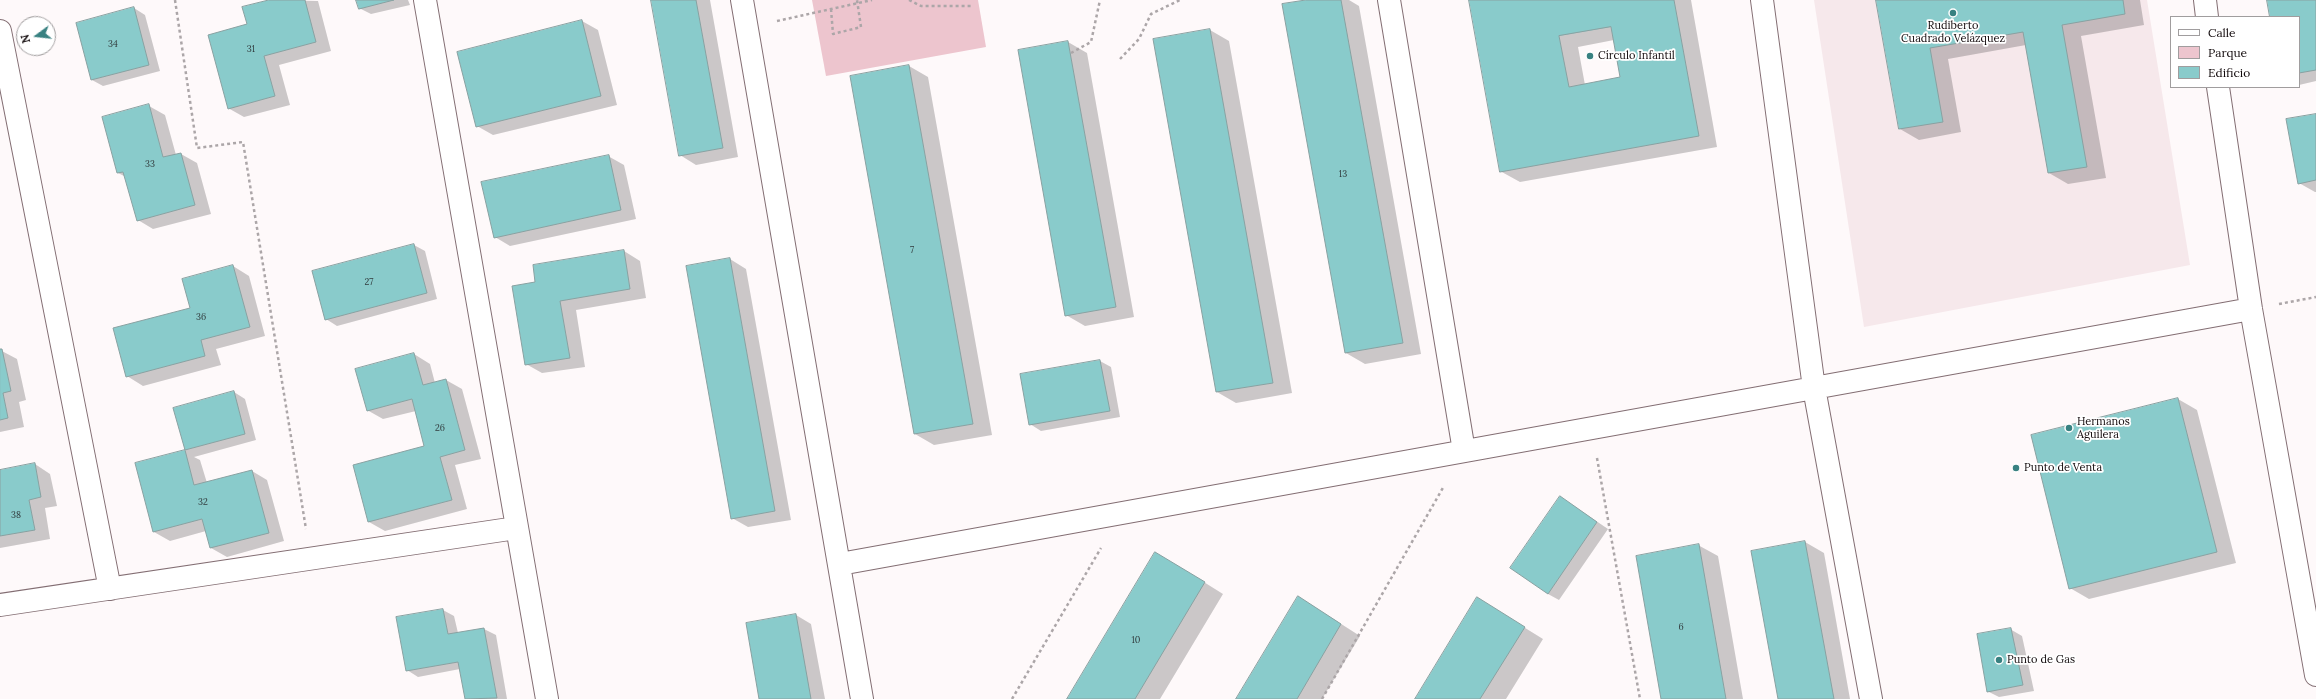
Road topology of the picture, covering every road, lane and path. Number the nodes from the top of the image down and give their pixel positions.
1 (175, 0) edge
2 (425, 0) edge
3 (742, 0) edge
4 (872, 0) edge
5 (909, 0) edge
6 (1100, 0) edge
7 (1180, 0) edge
8 (1389, 0) edge
9 (1762, 0) edge
10 (2205, 0) edge
11 (857, 2) edge
12 (972, 6) dead end
13 (831, 9) junction
14 (2207, 16) edge
15 (777, 21) dead end
16 (0, 31) edge
17 (1071, 54) dead end
18 (1120, 59) dead end
19 (2218, 88) edge
20 (2316, 297) edge
21 (2251, 309) junction
22 (1814, 388) junction
23 (1591, 428) junction
24 (1464, 451) junction
25 (1122, 513) junction
26 (516, 528) junction
27 (311, 559) junction
28 (840, 564) junction
29 (110, 589) junction
30 (0, 605) edge
31 (2316, 675) edge
32 (547, 699) edge
33 (862, 699) edge
34 (1012, 699) edge
35 (1322, 699) edge
36 (1640, 699) edge
37 (1871, 699) edge

1 - 27 path
2 - 26 street
3 - 28 street
4 - 11 path
5 - 12 path
6 - 17 path
7 - 18 path
8 - 24 street
9 - 22 street
10 - 14 street
11 - 13 path
11 - 13 path
13 - 15 path
16 - 29 street
19 - 21 street
20 - 21 path
21 - 22 street
21 - 31 street
22 - 23 street
22 - 37 street
23 - 24 street
23 - 36 path
24 - 25 street
24 - 35 path
25 - 28 street
25 - 34 path
26 - 27 street
26 - 32 street
27 - 29 street
28 - 33 street
29 - 30 street

